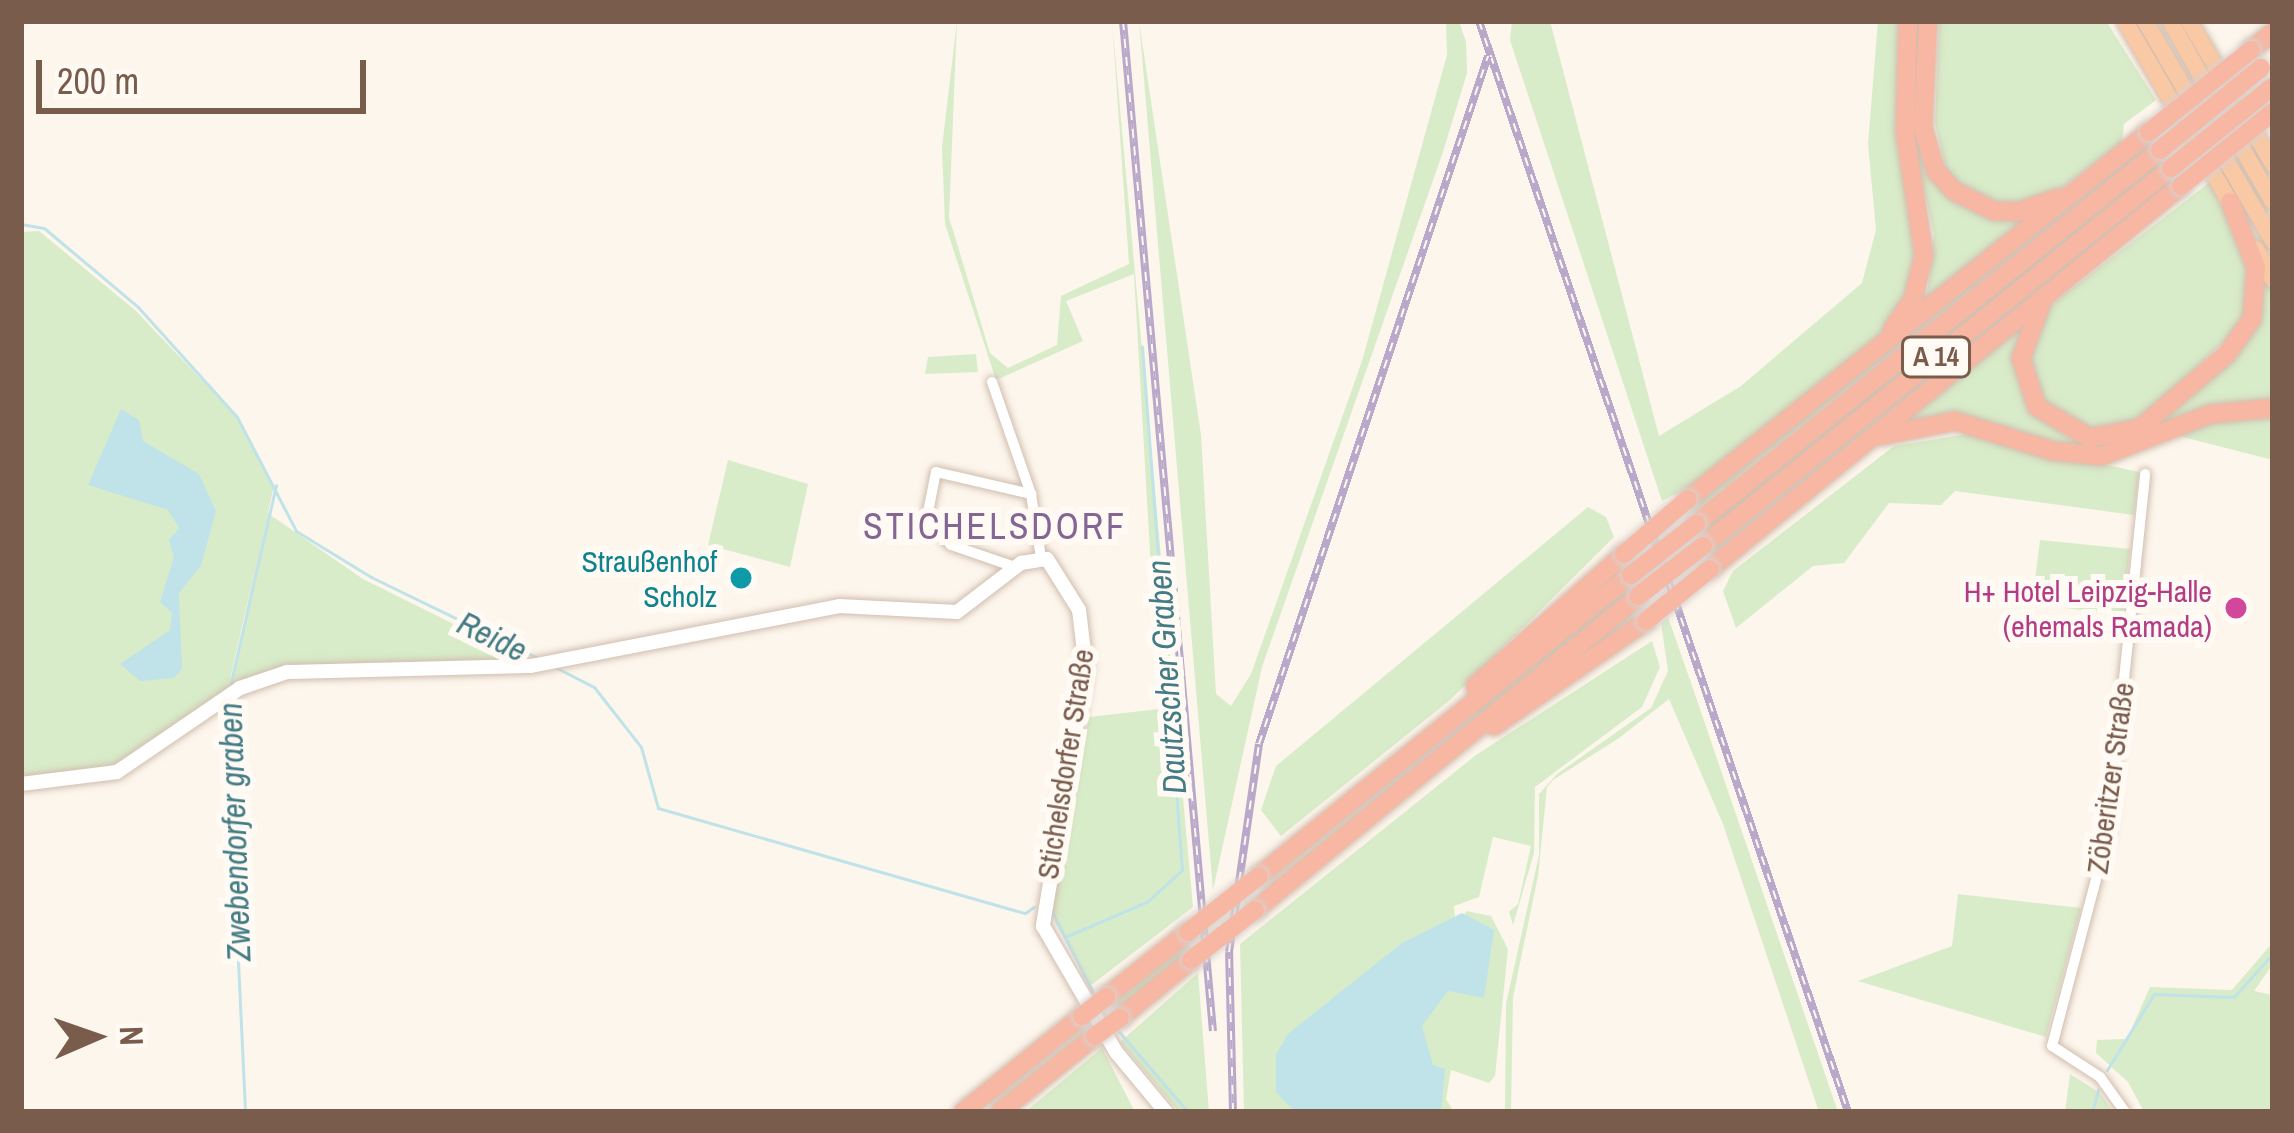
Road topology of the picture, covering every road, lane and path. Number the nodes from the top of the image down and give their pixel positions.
1 (1909, 21) edge
2 (1928, 21) edge
3 (2125, 21) edge
4 (2145, 21) edge
5 (2170, 21) edge
6 (2189, 21) edge
7 (2273, 32) edge
8 (2262, 59) edge
9 (2272, 86) edge
10 (2273, 112) edge
11 (2155, 141) junction
12 (2273, 164) edge
13 (2176, 177) junction
14 (2084, 185) junction
15 (2230, 202) junction
16 (2273, 202) edge
17 (2273, 241) edge
18 (2273, 280) edge
19 (2062, 282) junction
20 (1851, 372) junction
21 (992, 382) dead end
22 (2273, 408) edge
23 (1844, 457) junction
24 (2145, 474) dead end
25 (1031, 494) junction
26 (1041, 558) junction
27 (1015, 567) junction
28 (1430, 737) junction
29 (21, 784) edge
30 (1391, 795) junction
31 (963, 1112) edge
32 (1000, 1112) edge
33 (1166, 1112) edge
34 (2125, 1112) edge

1 - 20 highway
2 - 14 highway
3 - 15 highway
4 - 17 highway
5 - 16 highway
6 - 12 highway
7 - 8 highway
8 - 11 highway, A 14, bridge
9 - 13 highway, A 14, bridge
10 - 13 highway, bridge
11 - 14 highway
11 - 28 highway, A 14, bridge
13 - 19 highway
13 - 30 highway, A 14, bridge
14 - 20 highway
15 - 18 highway
15 - 19 highway
19 - 23 highway
20 - 28 highway, bridge
21 - 25 street, Stichelsdorfer Straße
22 - 23 highway
23 - 30 highway, bridge
24 - 34 street, Zöberitzer Straße
25 - 26 street, Stichelsdorfer Straße
25 - 27 street
26 - 27 street
26 - 33 street, Stichelsdorfer Straße
27 - 29 street
28 - 31 highway, A 14, bridge
30 - 32 highway, A 14, bridge

